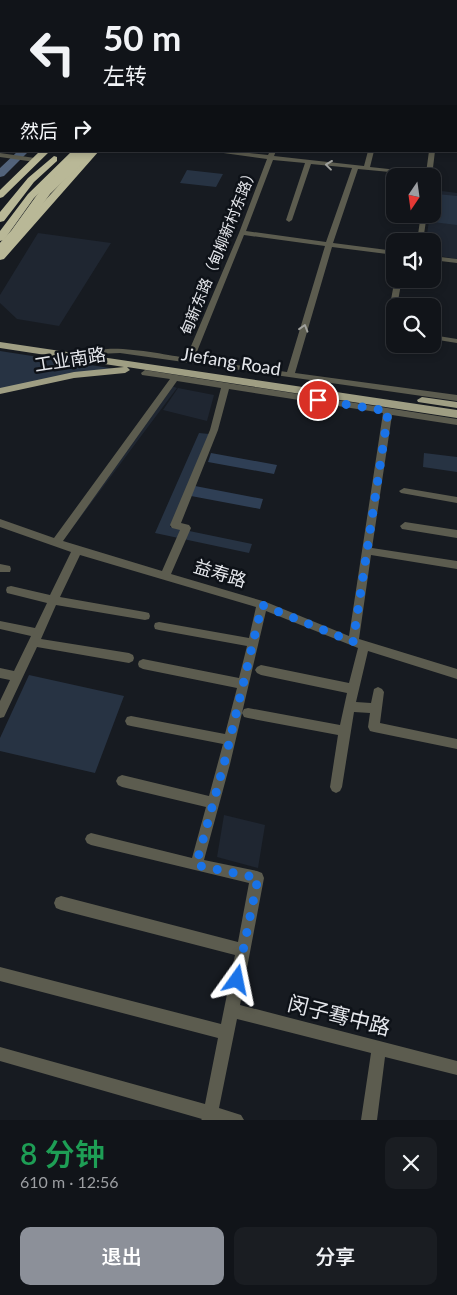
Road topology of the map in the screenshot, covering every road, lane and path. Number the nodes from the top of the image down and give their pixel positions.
1 (44, 152) edge
2 (53, 152) edge
3 (57, 152) edge
4 (62, 152) edge
5 (77, 152) edge
6 (85, 152) edge
7 (85, 152) edge
8 (95, 152) edge
9 (227, 152) edge
10 (371, 152) edge
11 (432, 152) edge
12 (272, 155) edge
13 (4, 156) edge
14 (32, 160) junction
15 (309, 162) junction
16 (355, 168) junction
17 (430, 168) edge
18 (366, 169) junction
19 (386, 171) edge
20 (0, 195) edge
21 (0, 206) edge
22 (0, 213) edge
23 (0, 219) edge
24 (289, 220) dead end
25 (242, 233) junction
26 (0, 238) edge
27 (329, 244) junction
28 (0, 250) edge
29 (386, 252) edge
30 (0, 255) edge
31 (441, 259) edge
32 (457, 261) edge
33 (0, 336) edge
34 (441, 338) edge
35 (457, 341) edge
36 (0, 345) edge
37 (25, 345) junction
38 (99, 352) junction
39 (189, 361) junction
40 (137, 368) junction
41 (290, 375) junction
42 (175, 378) junction
43 (226, 386) junction
44 (0, 391) edge
45 (440, 396) junction
46 (410, 398) junction
47 (457, 398) edge
48 (457, 405) edge
49 (388, 411) junction
50 (457, 414) edge
51 (457, 422) edge
52 (404, 491) dead end
53 (457, 500) edge
54 (0, 523) edge
55 (406, 526) dead end
56 (457, 534) edge
57 (56, 543) junction
58 (77, 550) junction
59 (367, 551) junction
60 (457, 565) edge
61 (165, 576) junction
62 (11, 590) dead end
63 (53, 600) junction
64 (262, 605) junction
65 (145, 616) dead end
66 (0, 625) edge
67 (159, 626) dead end
68 (36, 637) junction
69 (253, 643) junction
70 (359, 643) junction
71 (129, 658) dead end
72 (143, 664) dead end
73 (261, 670) dead end
74 (0, 673) edge
75 (457, 674) edge
76 (17, 676) junction
77 (243, 684) junction
78 (354, 690) junction
79 (378, 692) dead end
80 (349, 706) junction
81 (376, 709) junction
82 (0, 713) edge
83 (248, 713) dead end
84 (130, 722) dead end
85 (339, 730) dead end
86 (230, 740) junction
87 (457, 744) edge
88 (122, 781) dead end
89 (336, 787) dead end
90 (213, 803) junction
91 (91, 839) dead end
92 (196, 865) junction
93 (61, 903) dead end
94 (243, 950) junction
95 (0, 974) edge
96 (231, 1010) junction
97 (227, 1033) junction
98 (379, 1047) junction
99 (0, 1054) edge
100 (457, 1068) edge
101 (212, 1116) edge
102 (236, 1120) edge
103 (369, 1120) edge

1 - 14 highway
2 - 21 highway
3 - 22 highway
4 - 23 highway
5 - 26 highway
6 - 28 highway, bridge
7 - 30 highway
8 - 30 highway
9 - 12 street
10 - 18 street
11 - 17 street
12 - 15 street
12 - 25 street, 甸新东路（甸柳新村东路）
13 - 14 street
14 - 20 highway
16 -> 15 street
15 - 24 street
16 - 18 street
16 - 27 street
18 - 19 street
25 - 27 street
25 - 39 street, 甸新东路（甸柳新村东路）
27 - 29 street
41 -> 27 street
31 - 32 street
33 - 37 main road, Jiefang Road
34 - 35 street
36 - 37 main road, Jiefang Road
37 - 38 main road, Jiefang Road
37 - 40 main road, Jiefang Road
38 - 39 street
38 - 46 main road, Jiefang Road
39 - 41 street
40 - 42 street
40 - 44 main road, 工业南路
40 - 50 main road, Jiefang Road
41 - 45 street
42 - 43 street
42 - 57 street
43 - 49 street
43 - 61 street
45 - 46 main road
45 - 47 street
46 - 48 main road, Jiefang Road
49 - 51 street
49 - 59 street
52 - 53 street
54 - 57 street, 益寿路
55 - 56 street
57 - 58 street, 益寿路
58 - 61 street, 益寿路
58 - 63 street
59 - 60 street
59 - 70 street
61 - 64 street, 益寿路
62 - 63 street
63 - 65 street
63 - 68 street
64 - 69 street
64 - 70 street, 益寿路
66 - 68 street
67 - 69 street
68 - 71 street
68 - 76 street
69 - 77 street
70 - 75 street, 益寿路
70 - 78 street
72 - 77 street
73 - 78 street
74 - 76 street
76 - 82 street
77 - 86 street
78 - 80 street
79 - 81 street
80 - 81 street
80 - 89 street
81 - 87 street
83 - 85 street
84 - 86 street
86 - 90 street
88 - 90 street
90 - 92 street
91 - 92 street
92 - 94 street
93 - 94 street
94 - 96 street
95 - 97 street
96 - 97 street
96 - 98 street, 闵子骞中路
97 - 101 street
98 - 100 street, 闵子骞中路
98 - 103 street
99 - 101 street
101 - 102 street

